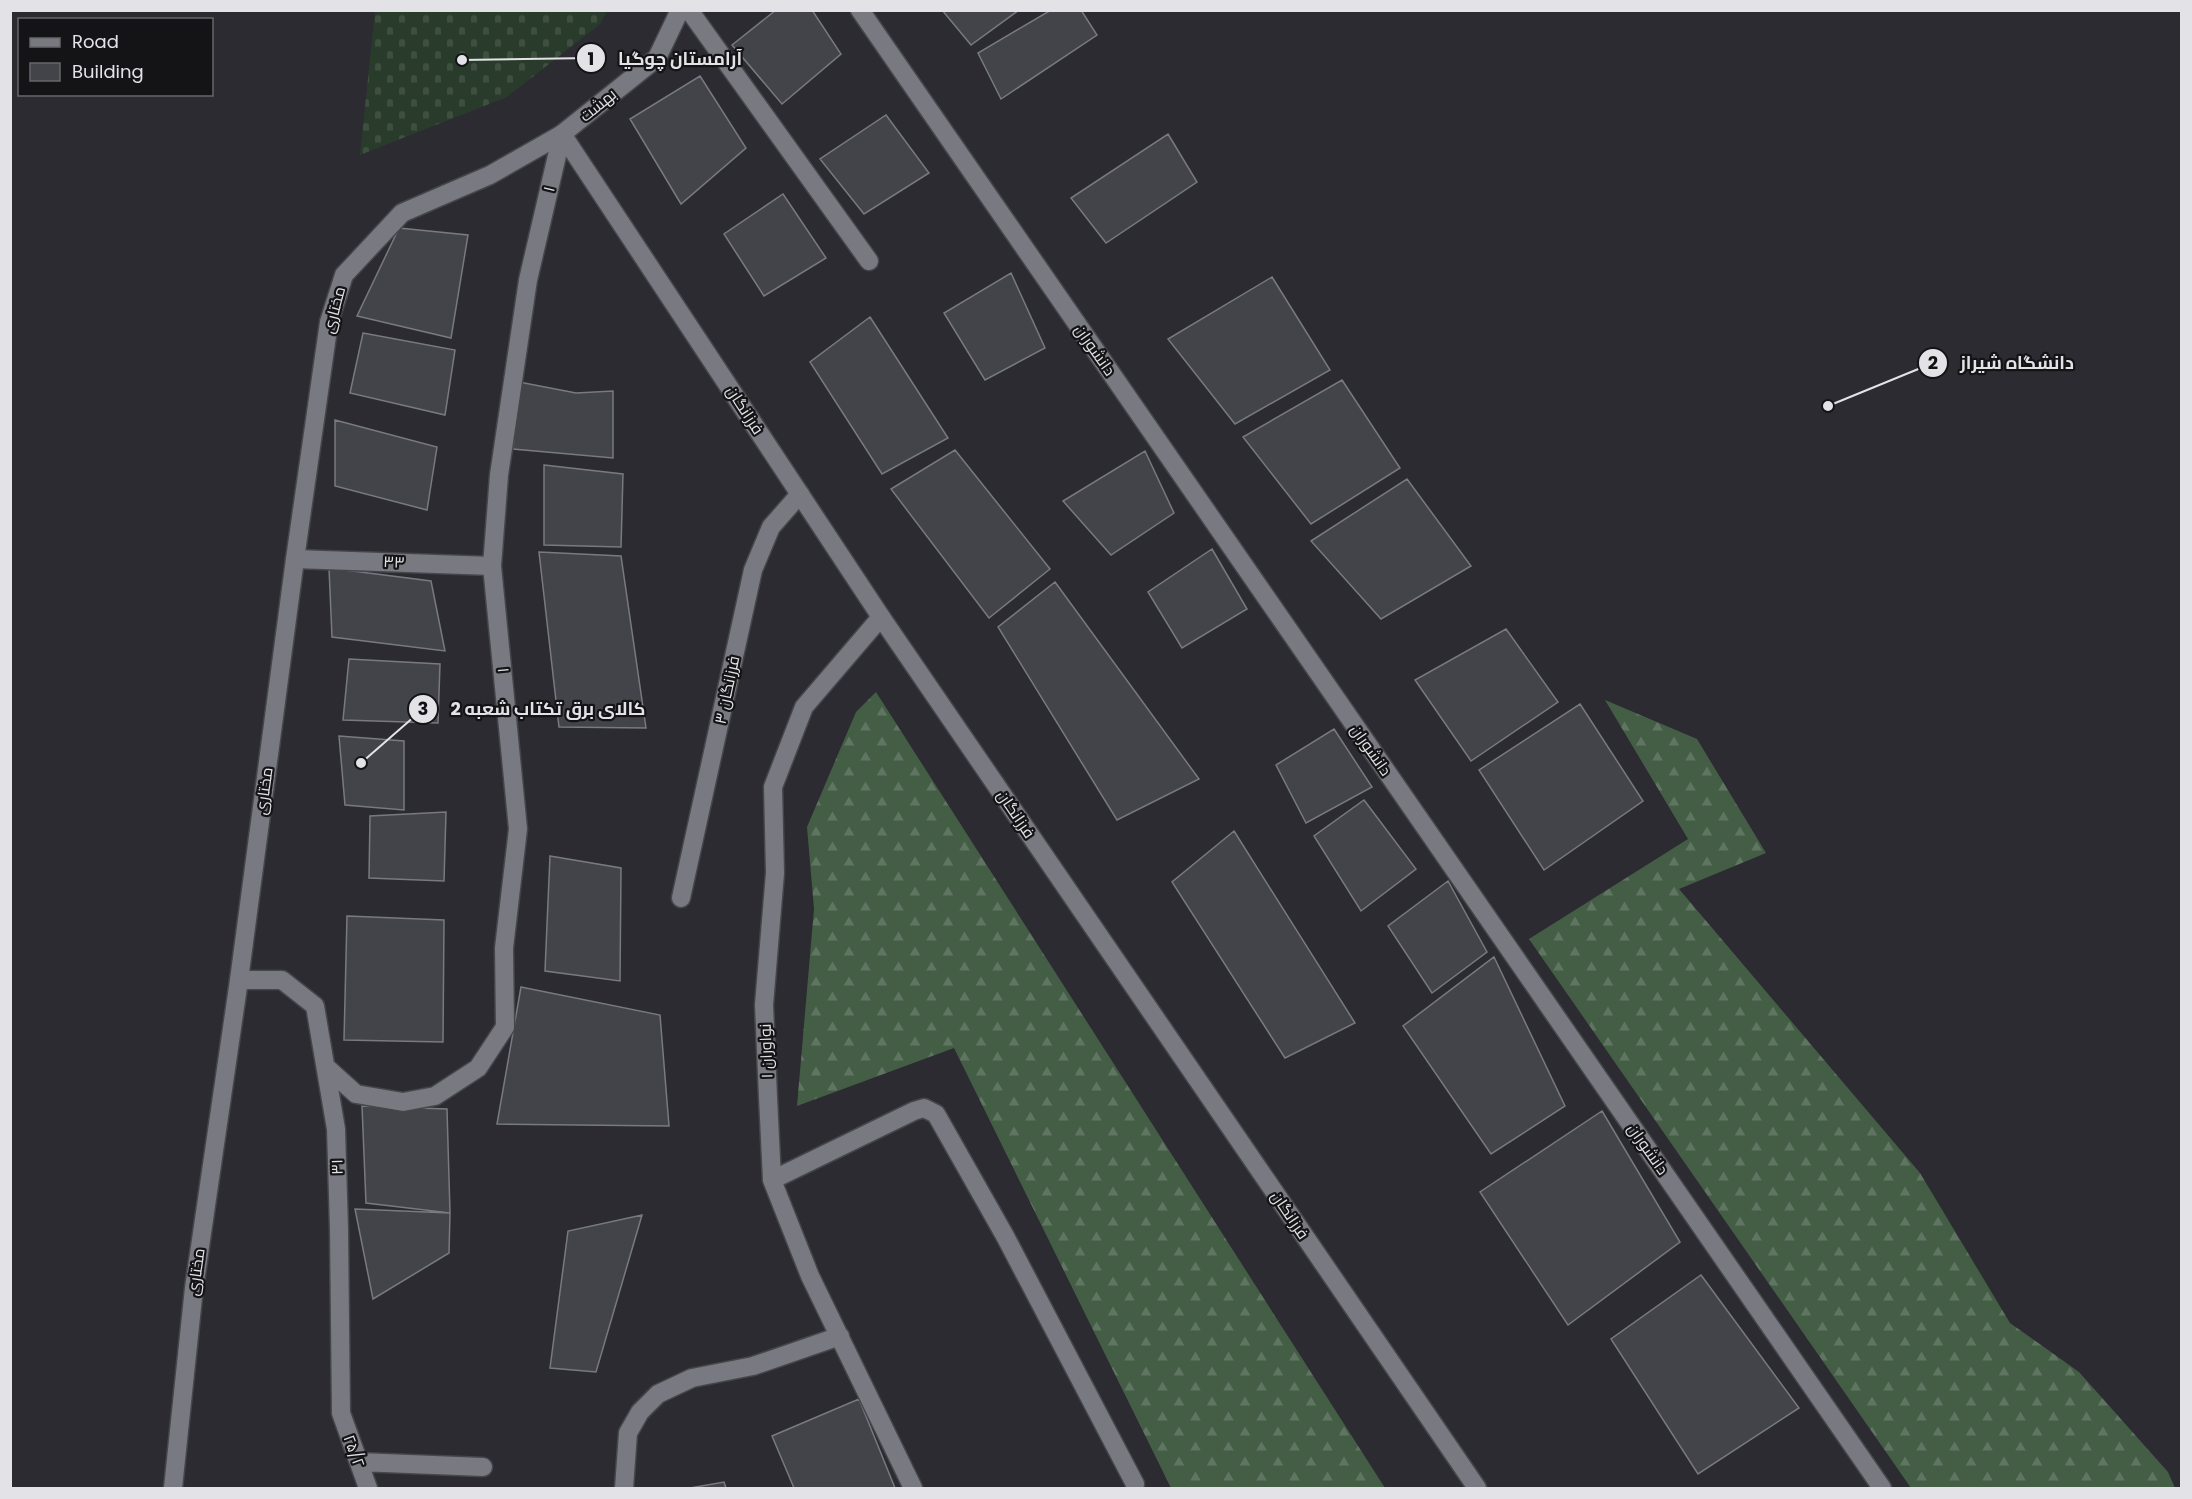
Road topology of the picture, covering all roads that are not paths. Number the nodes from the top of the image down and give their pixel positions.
1 (680, 10) edge
2 (689, 10) edge
3 (861, 10) edge
4 (562, 134) junction
5 (490, 175) joint
6 (869, 261) dead end
7 (800, 494) junction
8 (295, 559) junction
9 (492, 566) junction
10 (881, 617) junction
11 (681, 898) dead end
12 (239, 980) junction
13 (326, 1067) junction
14 (772, 1180) junction
15 (840, 1336) junction
16 (341, 1413) joint
17 (359, 1462) junction
18 (483, 1467) dead end
19 (1135, 1484) dead end
20 (173, 1488) edge
21 (368, 1488) edge
22 (624, 1488) edge
23 (913, 1488) edge
24 (1478, 1488) edge
25 (1882, 1488) edge

1 - 4 street, بهشت
2 - 6 street
3 - 25 street, دانشوران
4 - 5 street, بهشت
4 - 7 street, فرزانگان
4 - 9 street, ۱
5 - 8 street, مختاری
7 - 10 street, فرزانگان
7 - 11 street, فرزانگان ۳
8 - 9 street, ۳۳
8 - 12 street, مختاری
9 - 13 street, ۱
10 - 14 street, نواوران ۱
10 - 24 street, فرزانگان
12 - 13 street, ۳۱
12 - 20 street, مختاری
13 - 16 street, ۳۱
14 - 15 street, نواوران ۱
14 - 19 street
15 - 22 street
15 - 23 street, نواوران ۱
16 - 17 street, ۲۵/۲
17 - 18 street
17 - 21 street, ۲۵/۲

